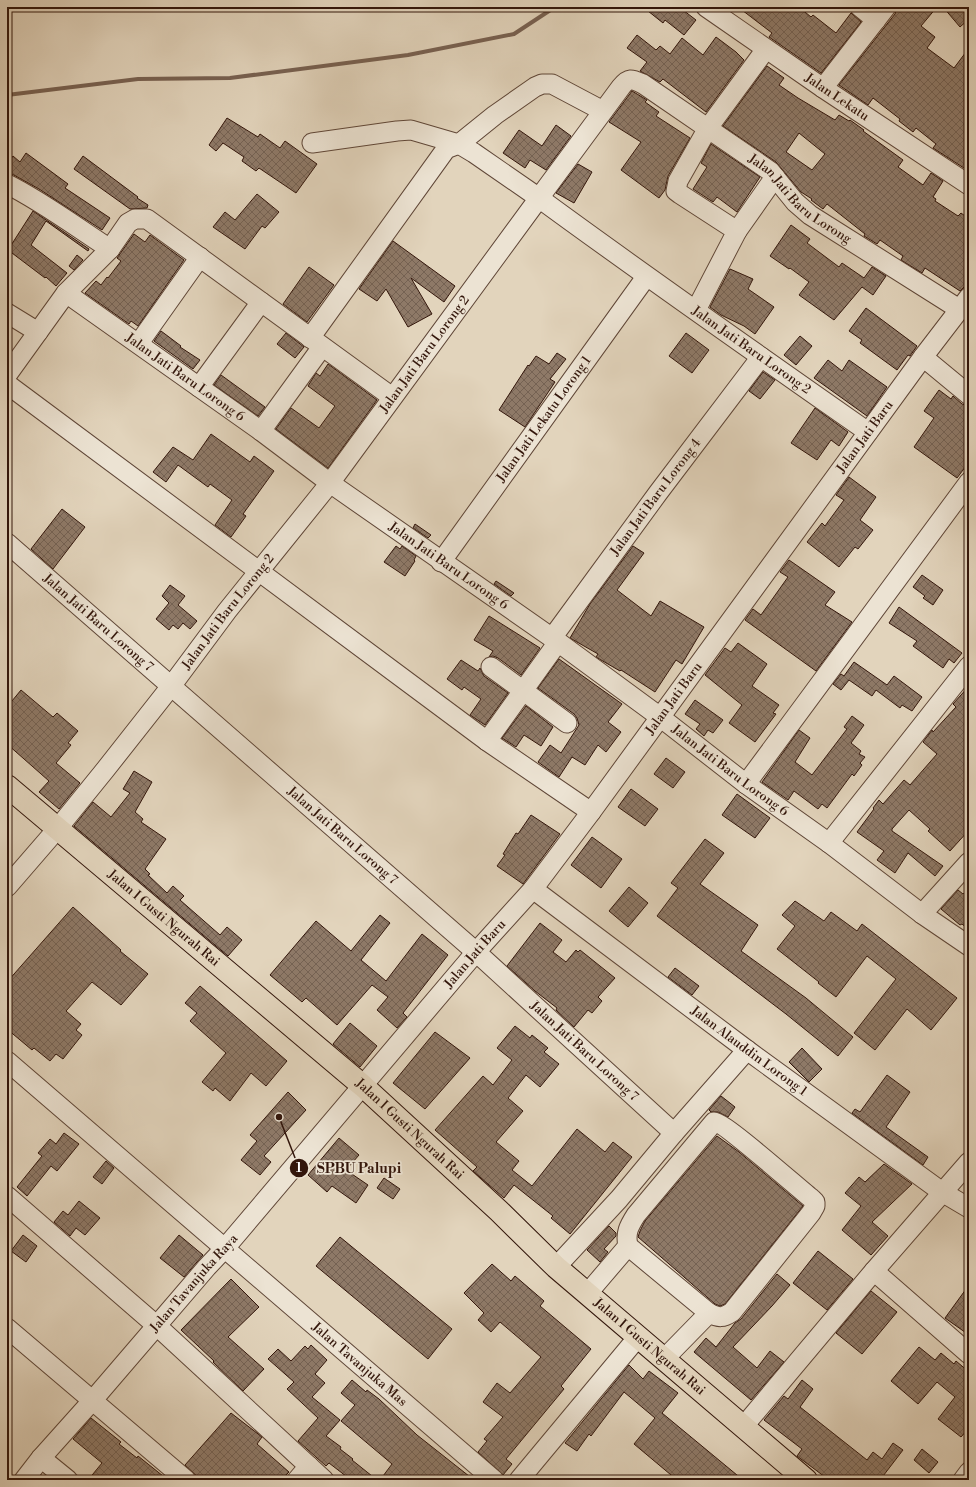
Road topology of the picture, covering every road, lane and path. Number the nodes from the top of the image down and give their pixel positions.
1 (706, 7) edge
2 (860, 7) edge
3 (881, 14) edge
4 (766, 49) junction
5 (823, 88) junction
6 (603, 111) junction
7 (708, 128) junction
8 (312, 143) dead end
9 (459, 144) junction
10 (775, 177) junction
11 (7, 184) edge
12 (969, 185) edge
13 (539, 198) junction
14 (737, 231) junction
15 (110, 249) junction
16 (200, 257) junction
17 (646, 277) junction
18 (66, 293) junction
19 (261, 302) junction
20 (964, 303) edge
21 (696, 310) junction
22 (7, 313) edge
23 (38, 332) junction
24 (316, 342) junction
25 (139, 343) junction
26 (761, 357) junction
27 (923, 357) junction
28 (7, 375) edge
29 (7, 384) edge
30 (199, 387) junction
31 (969, 395) edge
32 (392, 397) junction
33 (261, 431) junction
34 (868, 432) junction
35 (969, 482) edge
36 (330, 483) junction
37 (7, 543) edge
38 (441, 562) junction
39 (259, 572) junction
40 (555, 640) junction
41 (969, 666) edge
42 (491, 667) dead end
43 (172, 685) junction
44 (524, 690) junction
45 (660, 717) junction
46 (567, 723) dead end
47 (488, 741) junction
48 (746, 784) junction
49 (7, 786) edge
50 (591, 812) junction
51 (58, 828) junction
52 (829, 843) junction
53 (969, 862) edge
54 (7, 887) edge
55 (533, 889) junction
56 (922, 914) junction
57 (969, 946) edge
58 (476, 952) junction
59 (747, 1050) junction
60 (7, 1061) edge
61 (363, 1086) junction
62 (674, 1133) junction
63 (969, 1162) edge
64 (942, 1192) junction
65 (7, 1196) edge
66 (969, 1208) edge
67 (628, 1246) junction
68 (225, 1248) junction
69 (556, 1267) junction
70 (874, 1271) junction
71 (587, 1294) junction
72 (709, 1313) junction
73 (157, 1326) junction
74 (7, 1328) edge
75 (638, 1337) junction
76 (969, 1354) edge
77 (664, 1359) junction
78 (92, 1401) junction
79 (743, 1427) junction
80 (41, 1458) junction
81 (969, 1472) edge
82 (303, 1473) edge
83 (24, 1480) edge
84 (68, 1480) edge
85 (186, 1480) edge
86 (324, 1480) edge
87 (494, 1480) edge
88 (519, 1480) edge
89 (806, 1480) edge
90 (963, 1480) edge

1 - 4 street, Jalan Lekatu
2 - 3 street
3 - 5 street
4 - 5 street, Jalan Lekatu
4 - 7 street
5 - 12 street, Jalan Lekatu
6 - 7 street, Jalan Jati Baru Lorong
6 - 9 street
6 - 13 street
7 - 10 street, Jalan Jati Baru Lorong
7 - 14 street
8 - 9 street
9 - 13 street
9 - 24 street
10 - 14 street
10 - 20 street, Jalan Jati Baru Lorong
11 - 15 street
13 - 17 street, Jalan Jati Baru Lorong 2
13 - 32 street, Jalan Jati Baru Lorong 2
14 - 21 street
15 - 16 street
15 - 18 street
16 - 19 street
16 - 25 street
17 - 21 street, Jalan Jati Baru Lorong 2
17 - 38 street, Jalan Jati Lekatu Lorong 1
18 - 23 street
18 - 25 street, Jalan Jati Baru Lorong 6
19 - 24 street
19 - 30 street
20 - 27 street, Jalan Jati Baru
21 - 26 street, Jalan Jati Baru Lorong 2
22 - 23 street
23 - 28 street
24 - 32 street
24 - 33 street
25 - 30 street, Jalan Jati Baru Lorong 6
26 - 34 street, Jalan Jati Baru Lorong 2
26 - 40 street, Jalan Jati Baru Lorong 4
27 - 31 street
27 - 34 street, Jalan Jati Baru
29 - 39 street
30 - 33 street, Jalan Jati Baru Lorong 6
32 - 36 street, Jalan Jati Baru Lorong 2
33 - 36 street, Jalan Jati Baru Lorong 6
34 - 45 street, Jalan Jati Baru
35 - 48 street
36 - 38 street, Jalan Jati Baru Lorong 6
36 - 39 street, Jalan Jati Baru Lorong 2
37 - 43 street, Jalan Jati Baru Lorong 7
38 - 40 street, Jalan Jati Baru Lorong 6
39 - 43 street, Jalan Jati Baru Lorong 2
39 - 47 street
40 - 44 street, Jalan Jati Baru Lorong 4
40 - 45 street, Jalan Jati Baru Lorong 6
41 - 52 street
42 - 44 street
43 - 51 street, Jalan Jati Baru Lorong 2
43 - 58 street, Jalan Jati Baru Lorong 7
44 - 46 street
44 - 47 street, Jalan Jati Baru Lorong 4
45 - 48 street, Jalan Jati Baru Lorong 6
45 - 50 street, Jalan Jati Baru
47 - 50 street
48 - 52 street, Jalan Jati Baru Lorong 6
49 - 51 main road, Jalan I Gusti Ngurah Rai
50 - 55 street, Jalan Jati Baru
51 - 54 street, Jalan Jati Baru Lorong 2
51 - 61 main road, Jalan I Gusti Ngurah Rai
52 - 56 street, Jalan Jati Baru Lorong 6
53 - 56 street
55 - 58 street, Jalan Jati Baru
55 - 59 street, Jalan Alauddin Lorong 1
56 - 57 street, Jalan Jati Baru Lorong 6
58 - 61 street, Jalan Jati Baru
58 - 62 street, Jalan Jati Baru Lorong 7
59 - 62 street
59 - 64 street, Jalan Alauddin Lorong 1
60 - 68 street, Jalan Tavanjuka Mas
61 - 68 street, Jalan Tavanjuka Raya
61 - 69 main road, Jalan I Gusti Ngurah Rai
62 - 69 street
63 - 64 street
64 - 66 street, Jalan Alauddin Lorong 1
64 - 70 street
65 - 73 street
67 - 71 street
67 - 72 street
67 - 72 street
68 - 73 street, Jalan Tavanjuka Raya
68 - 87 street, Jalan Tavanjuka Mas
69 - 71 main road, Jalan I Gusti Ngurah Rai
70 - 76 street
70 - 79 street
71 - 75 main road, Jalan I Gusti Ngurah Rai
72 - 77 street
73 - 78 street, Jalan Tavanjuka Raya
73 - 82 street
74 - 78 street
75 - 77 main road, Jalan I Gusti Ngurah Rai
75 - 88 street
77 - 79 main road, Jalan I Gusti Ngurah Rai
78 - 80 street, Jalan Tavanjuka Raya
78 - 85 street
79 - 89 main road, Jalan I Gusti Ngurah Rai
80 - 83 street, Jalan Tavanjuka Raya
80 - 84 street
81 - 90 street
82 - 86 street

